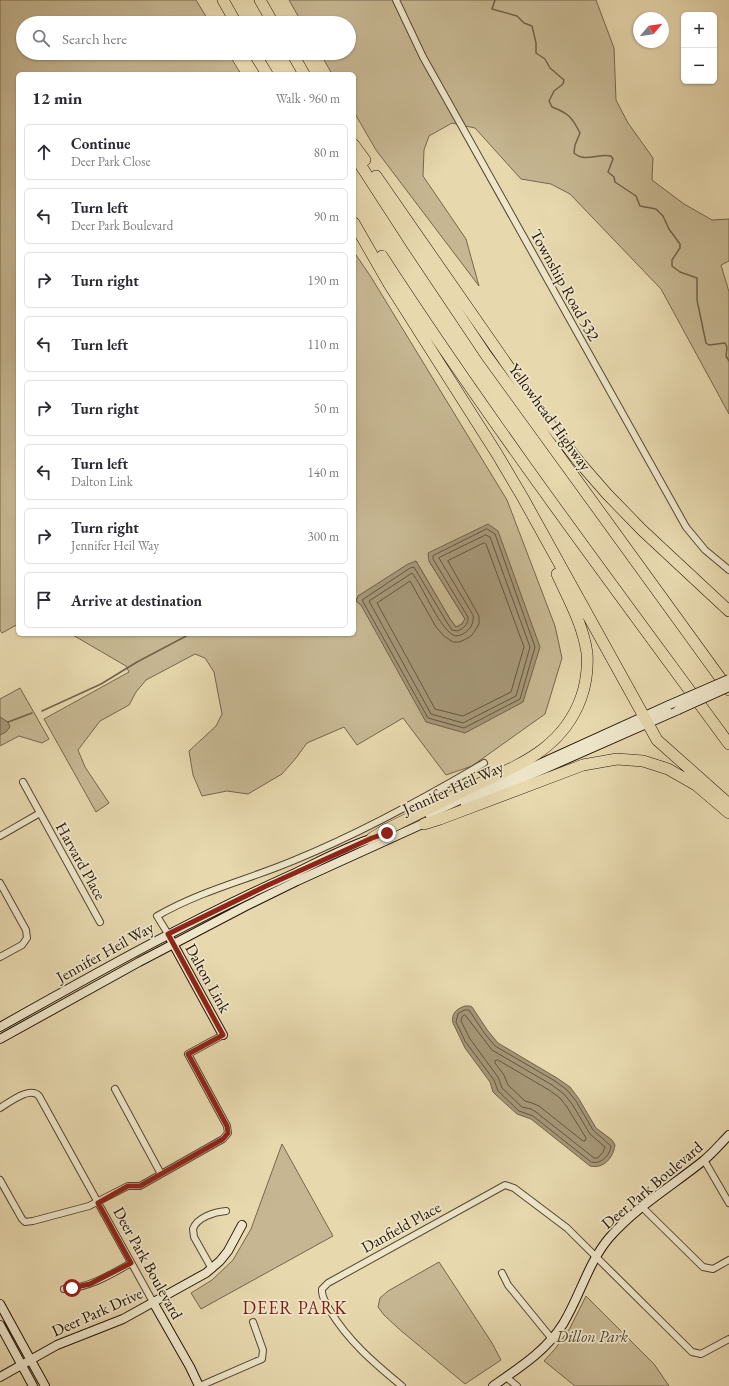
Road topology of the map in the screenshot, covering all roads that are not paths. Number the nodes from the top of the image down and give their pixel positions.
1 (223, 0) edge
2 (260, 0) edge
3 (396, 0) edge
4 (232, 16) edge
5 (269, 16) edge
6 (258, 60) edge
7 (296, 60) edge
8 (266, 72) edge
9 (303, 72) edge
10 (356, 148) edge
11 (356, 158) edge
12 (356, 217) edge
13 (356, 226) edge
14 (534, 518) junction
15 (663, 549) junction
16 (729, 570) edge
17 (729, 602) edge
18 (729, 611) edge
19 (729, 679) edge
20 (729, 687) edge
21 (729, 691) edge
22 (646, 720) junction
23 (729, 744) edge
24 (484, 762) dead end
25 (23, 782) dead end
26 (729, 804) edge
27 (40, 813) junction
28 (729, 813) edge
29 (424, 824) junction
30 (0, 836) edge
31 (372, 838) junction
32 (0, 883) edge
33 (100, 922) dead end
34 (168, 934) junction
35 (173, 944) junction
36 (0, 957) edge
37 (0, 1027) edge
38 (223, 1035) joint
39 (0, 1039) edge
40 (114, 1090) dead end
41 (0, 1108) edge
42 (729, 1135) edge
43 (704, 1160) junction
44 (161, 1174) junction
45 (0, 1180) edge
46 (98, 1203) junction
47 (729, 1203) edge
48 (642, 1207) junction
49 (226, 1211) dead end
50 (242, 1225) dead end
51 (596, 1258) junction
52 (729, 1260) edge
53 (131, 1263) junction
54 (212, 1269) junction
55 (502, 1273) dead end
56 (64, 1289) dead end
57 (153, 1302) junction
58 (0, 1304) edge
59 (253, 1322) dead end
60 (0, 1325) edge
61 (552, 1339) junction
62 (729, 1339) edge
63 (30, 1359) junction
64 (22, 1364) junction
65 (0, 1377) edge
66 (506, 1377) junction
67 (33, 1386) edge
68 (45, 1386) edge
69 (200, 1386) edge
70 (402, 1386) edge
71 (493, 1386) edge
72 (517, 1386) edge

1 - 4 highway
2 - 5 highway
3 - 16 street, Township Road 532
6 - 8 highway
7 - 9 highway
10 - 15 highway
11 - 21 highway, Yellowhead Highway
12 - 23 highway
13 - 14 highway
14 - 22 highway
14 - 31 highway
15 - 17 highway
15 - 18 highway
19 - 22 main road, Jennifer Heil Way, bridge
20 - 22 main road, bridge
22 - 26 highway
22 - 29 main road, Jennifer Heil Way
22 - 31 main road, Jennifer Heil Way
24 - 34 street, Jennifer Heil Way
25 - 27 street, Harvard Place
27 - 30 street
27 - 33 street, Harvard Place
28 - 29 highway
29 - 35 main road, Jennifer Heil Way
31 - 34 main road, Jennifer Heil Way
32 - 36 street
34 - 35 main road, Dalton Link
34 - 37 main road, Jennifer Heil Way
35 - 38 main road, Dalton Link
35 - 39 main road, Jennifer Heil Way
38 - 44 street
40 - 44 street
41 - 46 street, Deer Park Boulevard
42 - 43 main road, Deer Park Boulevard
43 - 47 street
43 - 48 main road, Deer Park Boulevard
44 - 46 street
45 - 46 street
46 - 53 street, Deer Park Boulevard
48 - 51 main road, Deer Park Boulevard
48 - 52 street
49 - 54 street
50 - 54 main road, Deer Park Drive
51 - 61 main road, Deer Park Boulevard
51 - 62 street
51 - 70 street, Danfield Place
53 - 56 street
53 - 57 street, Deer Park Boulevard
54 - 57 main road, Deer Park Drive
55 - 61 street
57 - 63 main road, Deer Park Drive
57 - 69 main road, Deer Park Boulevard
58 - 63 main road
59 - 69 street
60 - 64 main road
61 - 66 main road, Deer Park Boulevard
63 - 64 main road, Deer Park Drive
63 - 68 main road
64 - 65 main road, Deer Park Drive
64 - 67 main road
66 - 71 main road, Deer Park Boulevard
66 - 72 street

